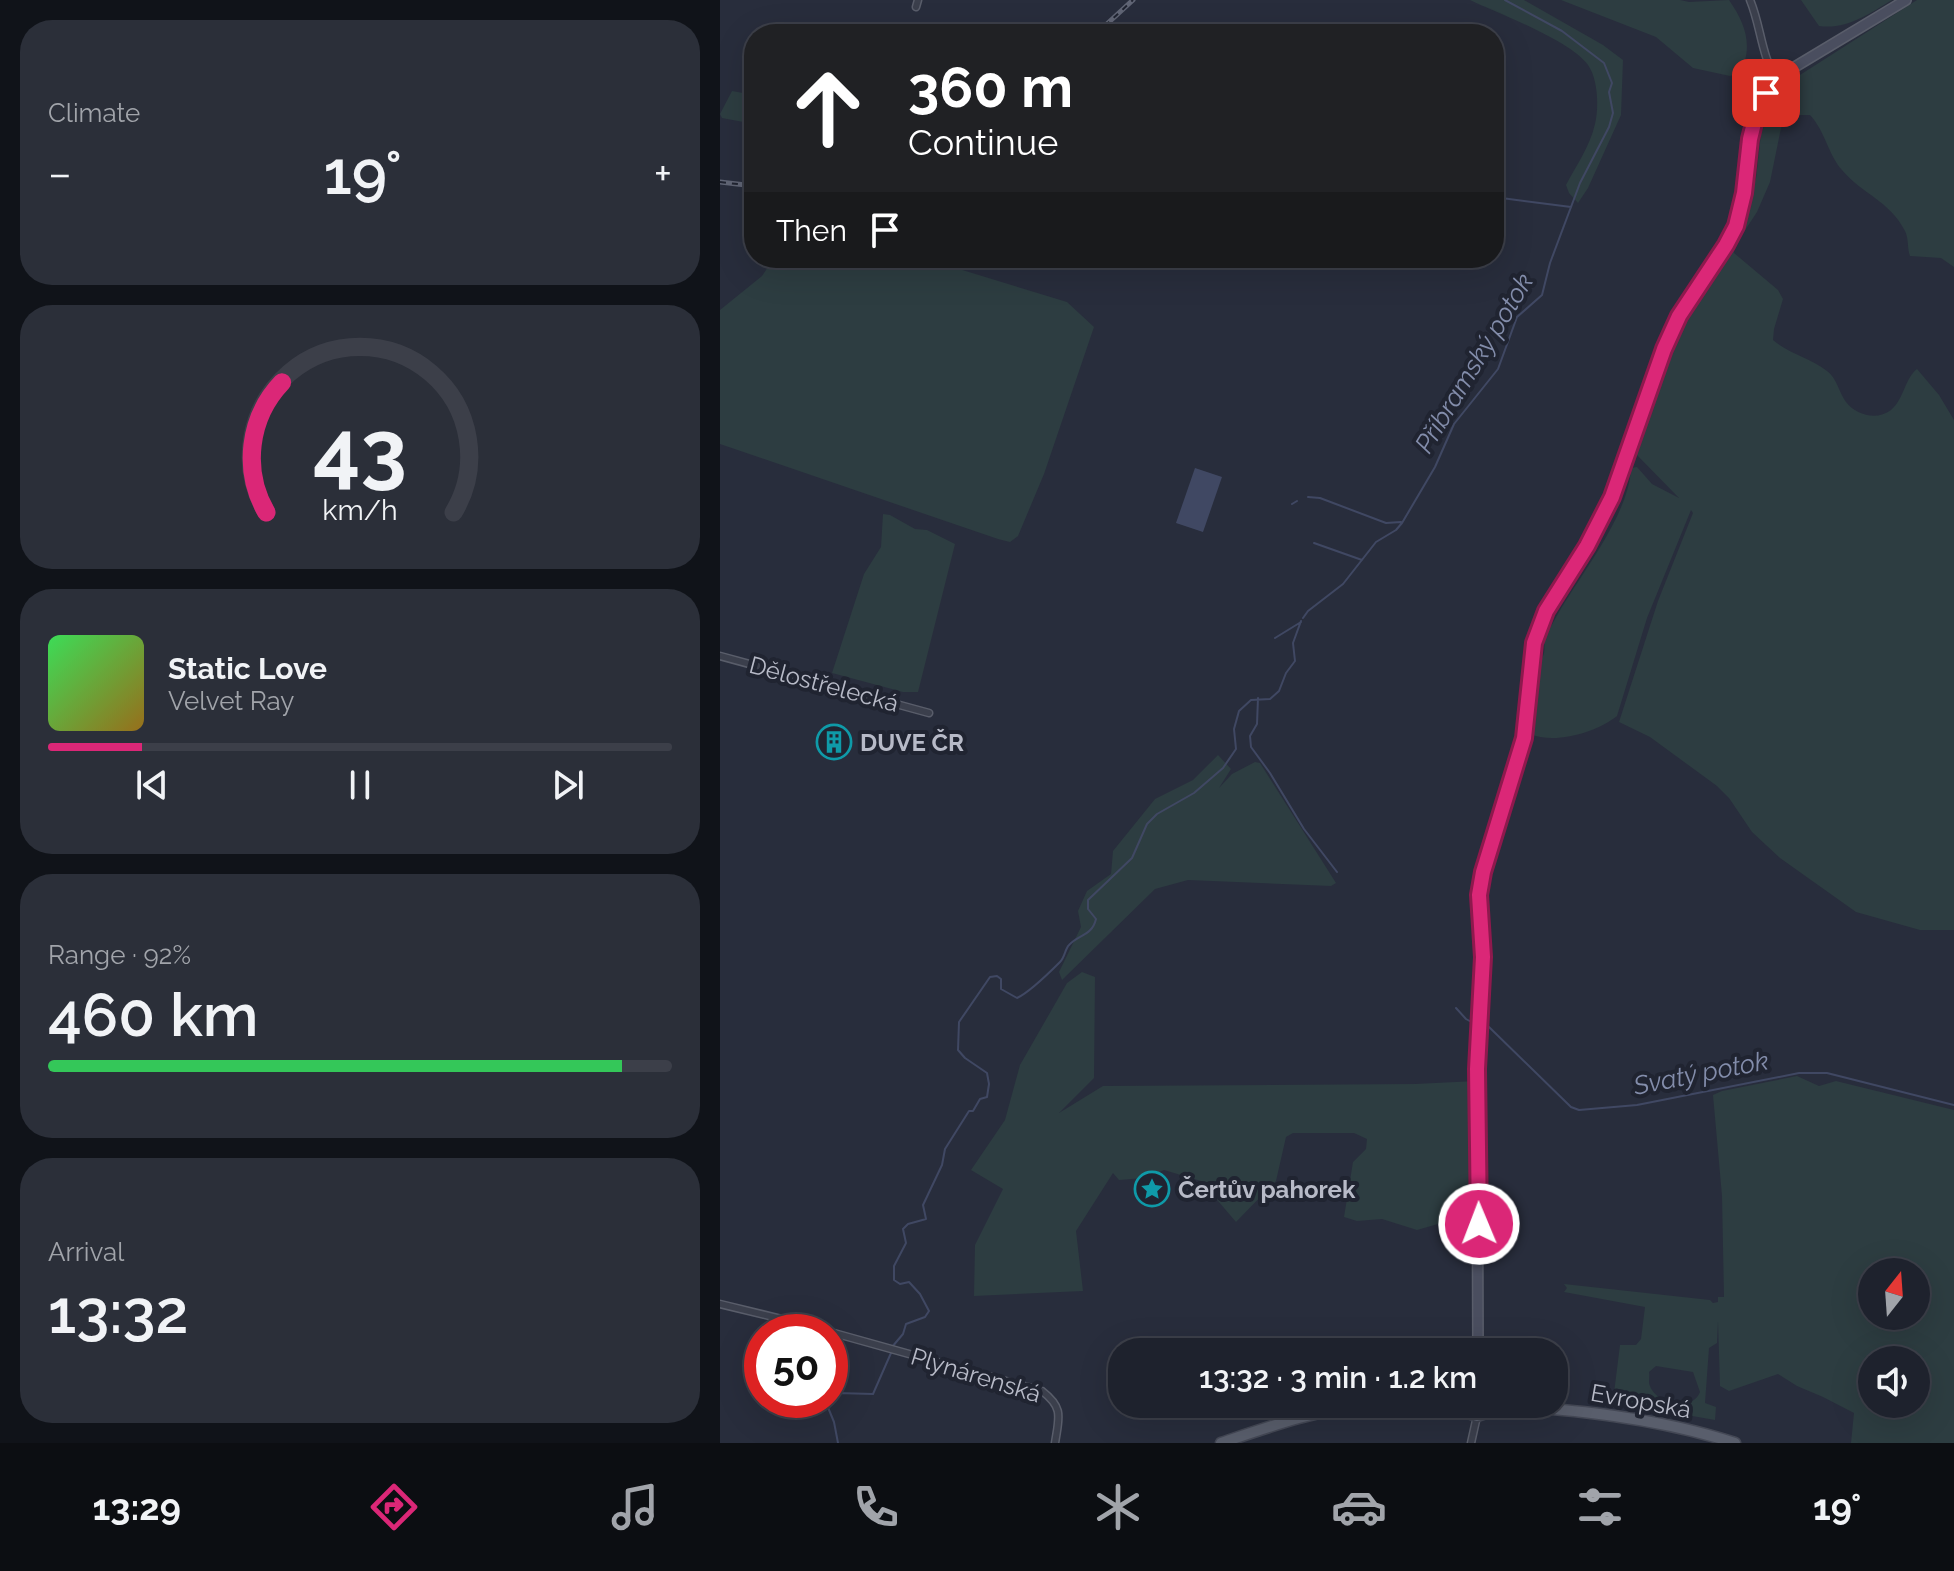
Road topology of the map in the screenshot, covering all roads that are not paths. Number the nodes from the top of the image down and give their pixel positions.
1 (1750, 0) edge
2 (1906, 0) edge
3 (1777, 80) junction
4 (720, 656) edge
5 (929, 713) dead end
6 (720, 1304) edge
7 (1478, 1338) edge
8 (1568, 1410) edge
9 (1294, 1418) edge
10 (1477, 1418) edge
11 (1055, 1443) edge
12 (1221, 1443) edge
13 (1471, 1443) edge
14 (1735, 1443) edge

1 - 3 street
2 - 3 main road
3 - 7 main road
4 - 5 street, Dělostřelecká
6 - 11 street, Plynárenská
8 - 14 main road, Evropská
9 - 12 main road
10 - 13 street

